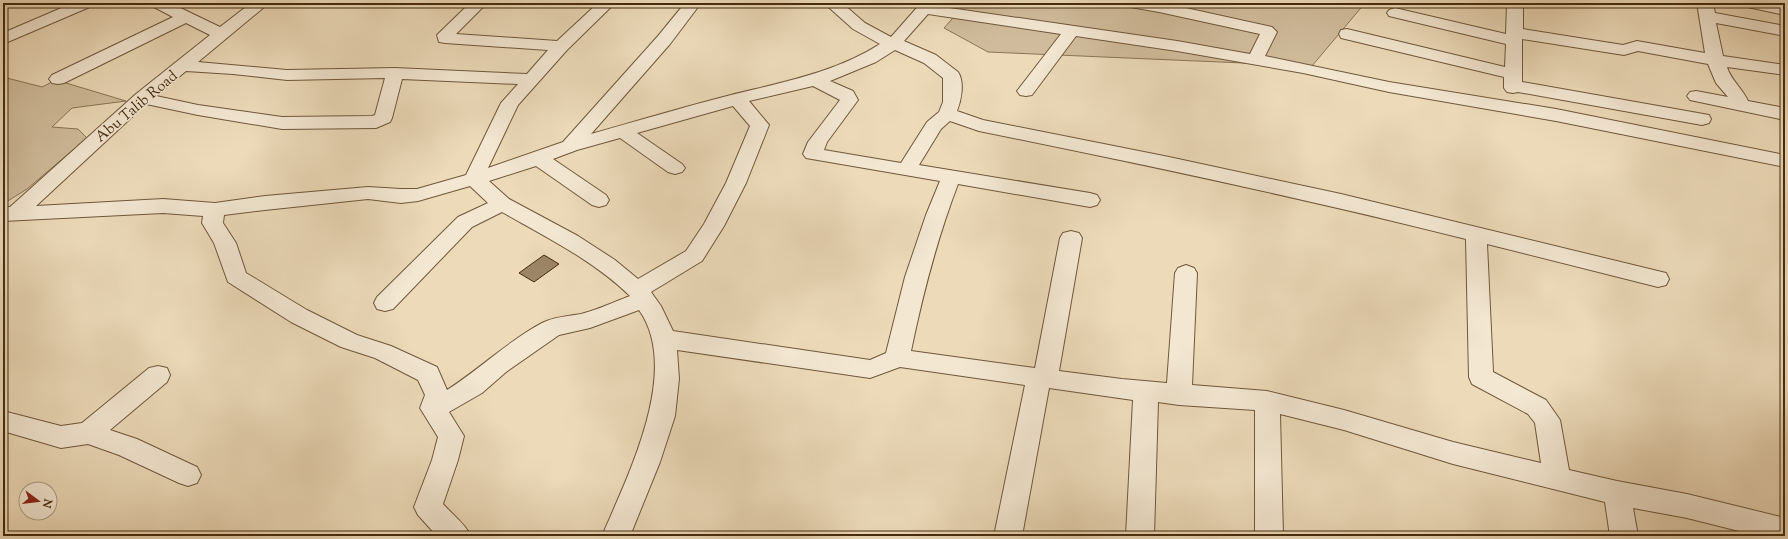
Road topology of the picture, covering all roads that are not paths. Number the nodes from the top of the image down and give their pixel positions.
1 (86, 3) edge
2 (158, 3) edge
3 (261, 3) edge
4 (479, 3) edge
5 (607, 3) edge
6 (693, 3) edge
7 (832, 3) edge
8 (1131, 3) edge
9 (1515, 3) edge
10 (1749, 3) edge
11 (927, 6) edge
12 (1706, 9) edge
13 (1785, 10) edge
14 (1395, 12) dead end
15 (185, 17) junction
16 (1072, 30) junction
17 (1785, 31) edge
18 (221, 34) junction
19 (1347, 34) dead end
20 (1514, 37) junction
21 (3, 39) edge
22 (893, 43) junction
23 (561, 46) junction
24 (1255, 60) junction
25 (1716, 60) junction
26 (183, 66) junction
27 (1785, 70) edge
28 (395, 73) junction
29 (58, 79) dead end
30 (531, 79) junction
31 (814, 80) junction
32 (1513, 80) junction
33 (1026, 92) dead end
34 (1696, 96) dead end
35 (142, 98) junction
36 (737, 99) junction
37 (1740, 104) junction
38 (1513, 108) junction
39 (947, 114) junction
40 (1785, 114) edge
41 (1702, 119) dead end
42 (622, 131) junction
43 (570, 146) junction
44 (538, 158) junction
45 (1785, 161) edge
46 (675, 168) dead end
47 (907, 169) junction
48 (951, 178) junction
49 (474, 179) junction
50 (599, 200) dead end
51 (1090, 200) dead end
52 (502, 204) junction
53 (215, 210) junction
54 (9, 213) edge
55 (1476, 234) junction
56 (1071, 238) dead end
57 (1186, 272) dead end
58 (1658, 279) dead end
59 (641, 295) junction
60 (385, 303) dead end
61 (665, 339) junction
62 (897, 358) junction
63 (158, 375) dead end
64 (1042, 378) junction
65 (1146, 392) junction
66 (1179, 395) junction
67 (1267, 401) junction
68 (433, 408) junction
69 (3, 421) edge
70 (88, 433) junction
71 (188, 475) dead end
72 (1557, 478) junction
73 (1617, 493) junction
74 (1777, 531) edge
75 (457, 536) edge
76 (616, 536) edge
77 (1008, 536) edge
78 (1140, 536) edge
79 (1269, 536) edge
80 (1624, 536) edge

1 - 21 street
2 - 15 street
3 - 18 street, Abu Talib Road
4 - 23 street
5 - 23 street
6 - 43 street
7 - 22 street
8 - 24 street
9 - 20 street
10 - 13 street
11 - 16 street
11 - 22 street
12 - 17 street
12 - 25 street
14 - 20 street
15 - 18 street
15 - 29 street
16 - 24 street
16 - 33 street
18 - 26 street, Abu Talib Road
19 - 32 street
20 - 25 street
20 - 32 street
22 - 31 street
22 - 39 street
23 - 30 street
24 - 38 street
25 - 27 street
25 - 37 street
26 - 28 street
26 - 35 street, Abu Talib Road
28 - 30 street
28 - 35 street
30 - 49 street
31 - 36 street
31 - 47 street
32 - 38 street
32 - 41 street
34 - 37 street
35 - 54 street, Abu Talib Road
36 - 42 street
36 - 59 street
37 - 40 street
38 - 45 street
39 - 47 street
39 - 55 street
42 - 43 street
42 - 46 street
43 - 44 street
44 - 49 street
44 - 50 street
47 - 48 street
48 - 51 street
48 - 62 street
49 - 52 street
49 - 53 street
52 - 59 street
52 - 60 street
53 - 54 street
53 - 68 street
55 - 58 street
55 - 72 street
56 - 64 street
57 - 66 street
59 - 61 street
59 - 68 street
61 - 62 street
61 - 76 street
62 - 64 street
63 - 70 street
64 - 65 street
64 - 77 street
65 - 66 street
65 - 78 street
66 - 67 street
67 - 72 street
67 - 79 street
68 - 75 street
69 - 70 street
70 - 71 street
72 - 73 street
73 - 74 street
73 - 80 street

